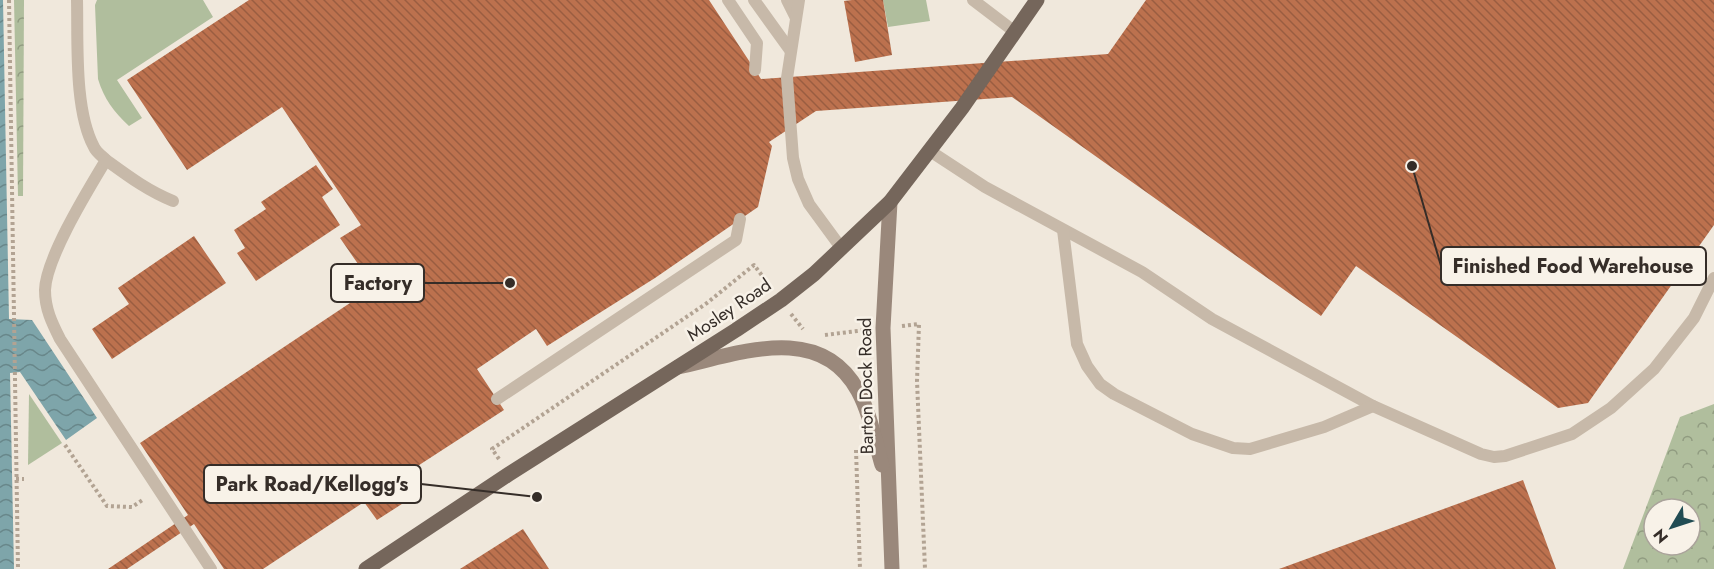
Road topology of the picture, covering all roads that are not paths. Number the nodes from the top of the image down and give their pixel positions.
1 (77, 0) edge
2 (728, 0) edge
3 (754, 0) edge
4 (787, 0) edge
5 (799, 0) edge
6 (973, 0) edge
7 (1037, 0) edge
8 (796, 18) junction
9 (1015, 32) junction
10 (790, 50) junction
11 (755, 70) dead end
12 (930, 151) junction
13 (106, 160) junction
14 (173, 201) dead end
15 (890, 202) junction
16 (740, 219) dead end
17 (1063, 230) junction
18 (842, 249) junction
19 (1714, 278) edge
20 (677, 368) junction
21 (497, 399) dead end
22 (1373, 406) junction
23 (889, 485) junction
24 (211, 569) edge
25 (366, 569) edge
26 (892, 569) edge

1 - 13 lane
2 - 11 lane
3 - 10 lane
4 - 8 lane
5 - 8 lane
6 - 9 lane
7 - 9 main road, Mosley Road
8 - 10 lane
9 - 12 main road, Mosley Road
10 - 18 lane
12 - 15 main road, Mosley Road
12 - 17 lane
13 - 14 lane
13 - 24 lane
15 - 18 main road, Mosley Road
15 - 23 main road, Barton Dock Road
16 - 21 lane
17 - 22 lane
17 - 22 lane
18 - 20 main road, Mosley Road
19 - 22 lane
20 - 23 main road
20 - 25 main road, Mosley Road
23 - 26 main road, Barton Dock Road

